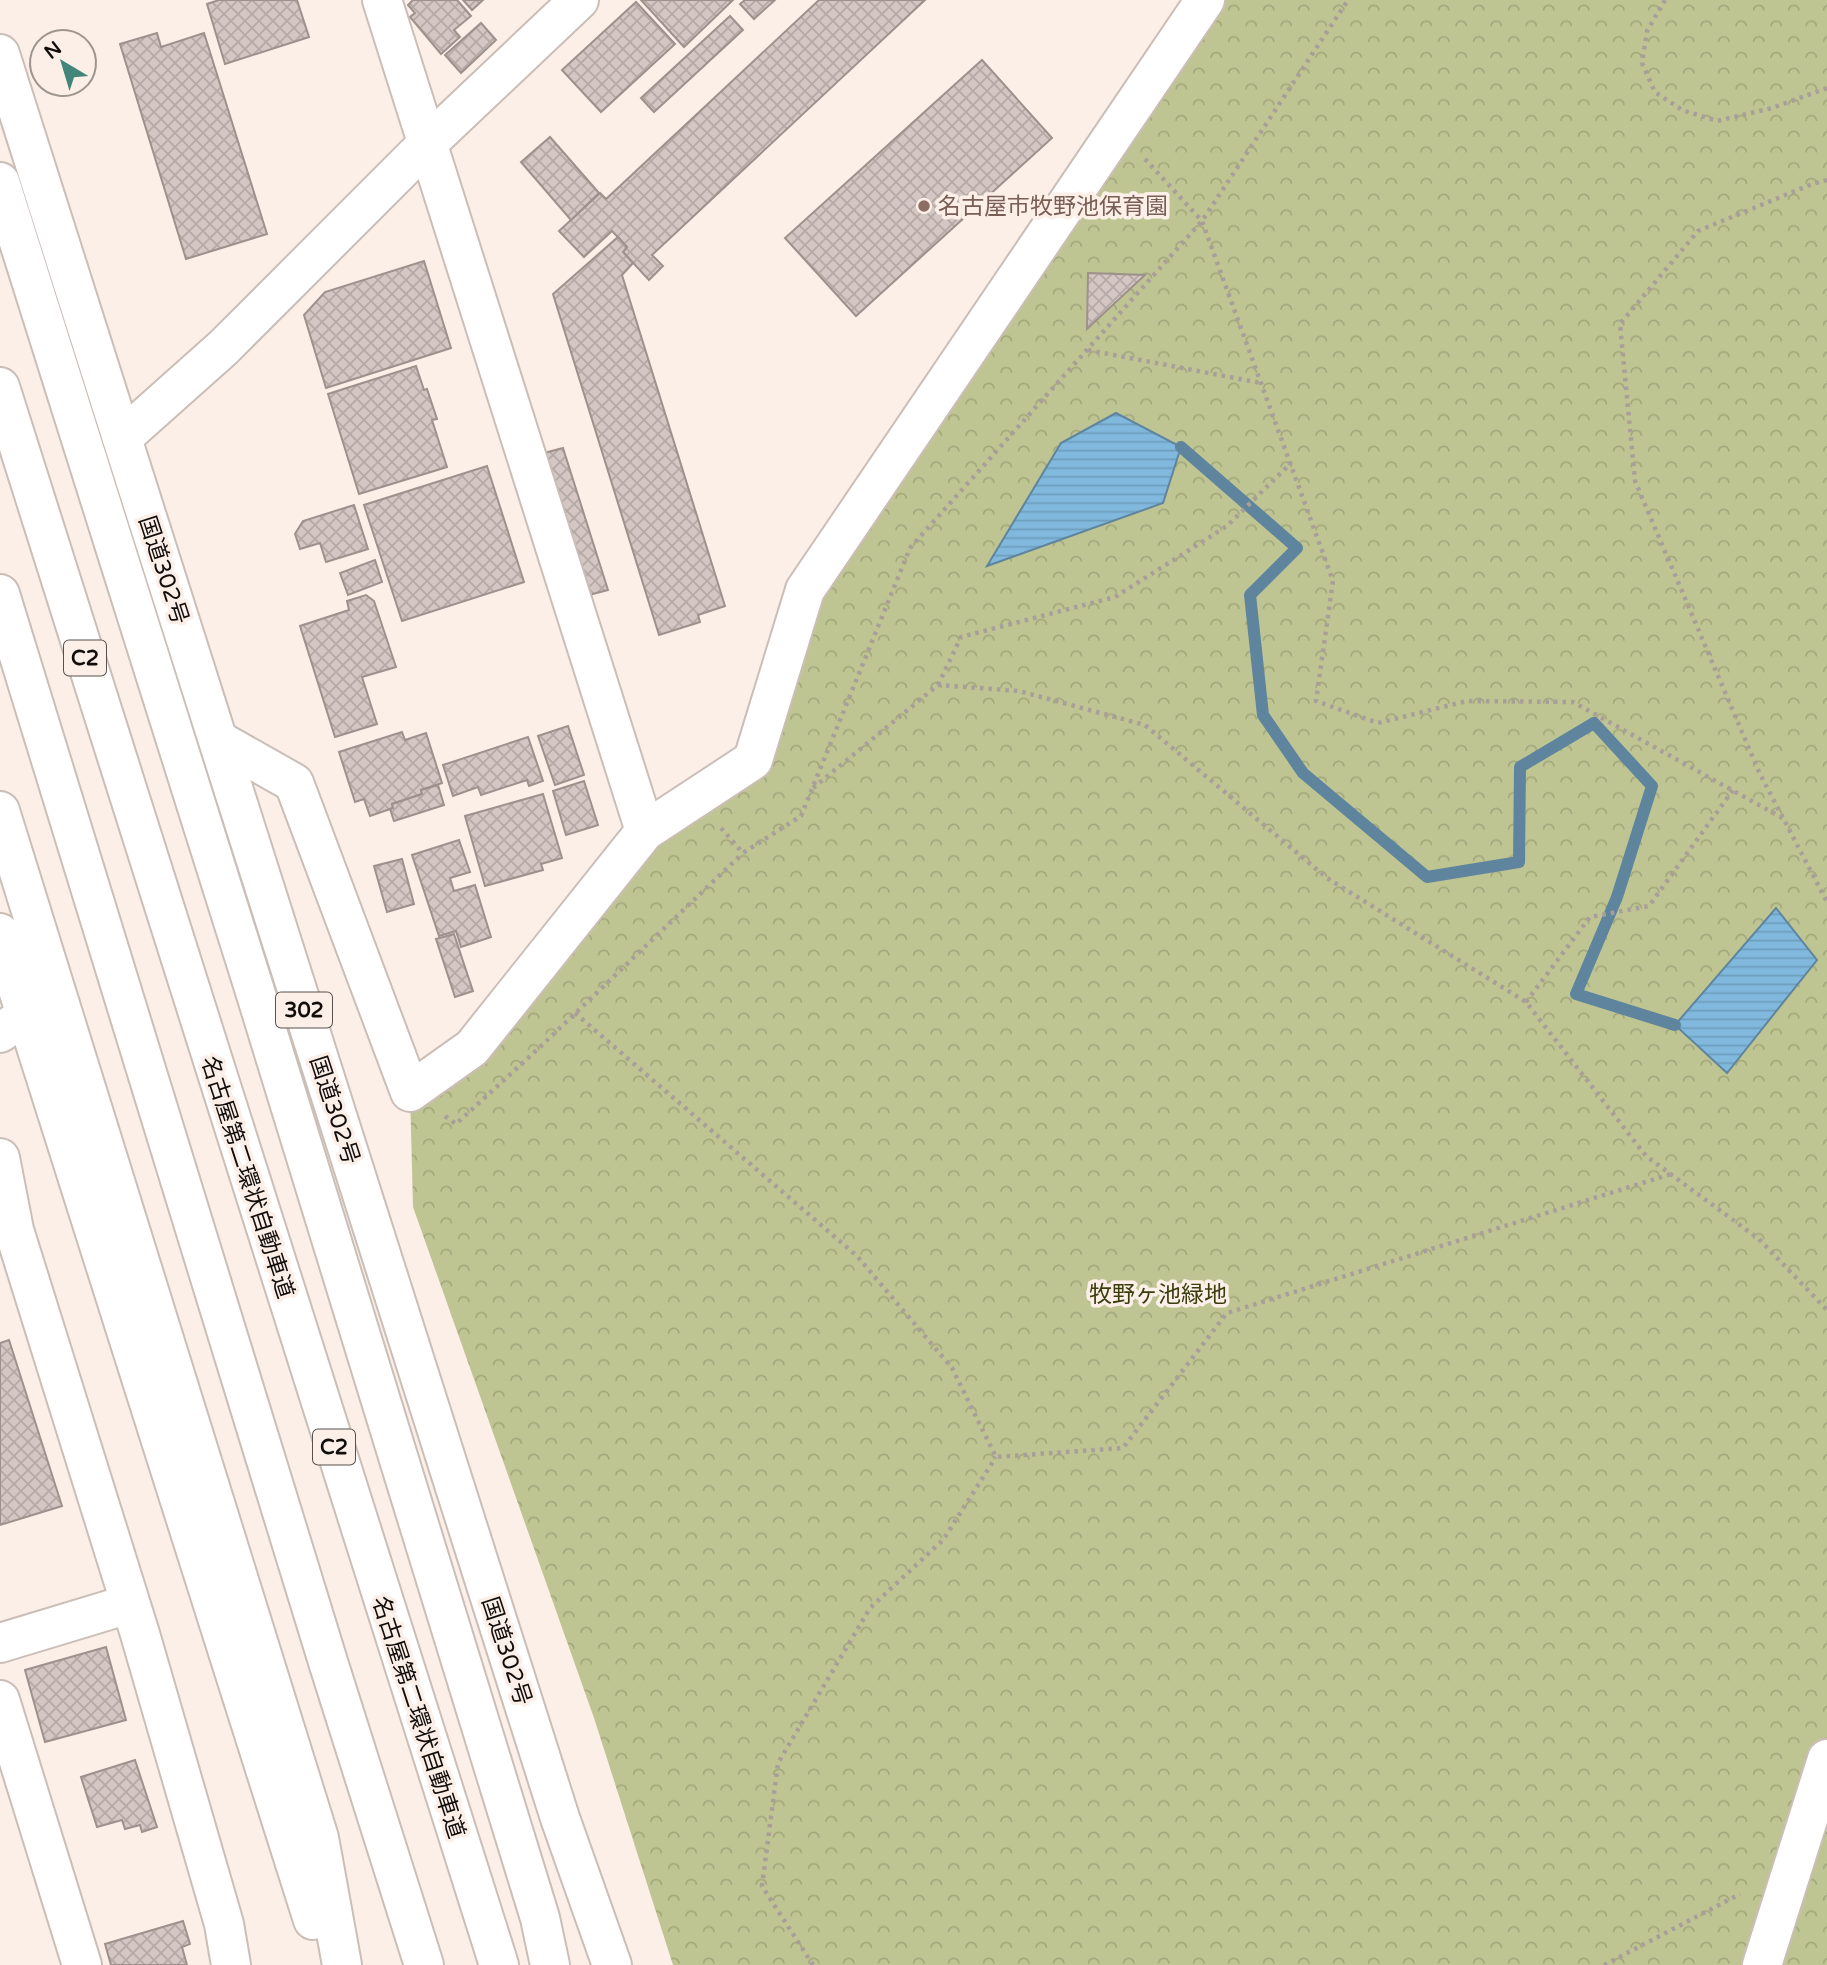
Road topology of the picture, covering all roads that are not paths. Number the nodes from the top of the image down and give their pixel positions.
1 (382, 0) edge
2 (579, 0) edge
3 (1205, 0) edge
4 (0, 54) edge
5 (428, 143) junction
6 (0, 182) edge
7 (0, 387) edge
8 (122, 438) junction
9 (0, 594) edge
10 (218, 740) junction
11 (0, 811) edge
12 (645, 831) junction
13 (0, 933) edge
14 (13, 1024) edge
15 (0, 1158) edge
16 (130, 1604) junction
17 (0, 1643) edge
18 (0, 1700) edge
19 (1827, 1759) edge
20 (82, 1965) edge
21 (231, 1965) edge
22 (329, 1965) edge
23 (342, 1965) edge
24 (424, 1965) edge
25 (499, 1965) edge
26 (550, 1965) edge
27 (612, 1965) edge
28 (1762, 1965) edge

1 - 5 main road
2 - 5 main road
3 - 12 main road
4 - 8 main road, 国道302号 / 302
5 - 8 main road
5 - 12 main road
6 - 26 main road
7 - 25 main road, 名古屋第二環状自動車道 / C2
8 - 10 main road, 国道302号 / 302
9 - 24 main road
10 - 12 main road
10 - 27 main road, 国道302号 / 302
11 - 23 main road
13 - 14 main road
14 - 22 main road
15 - 16 main road
16 - 17 main road
16 - 21 main road
18 - 20 main road
19 - 28 main road

